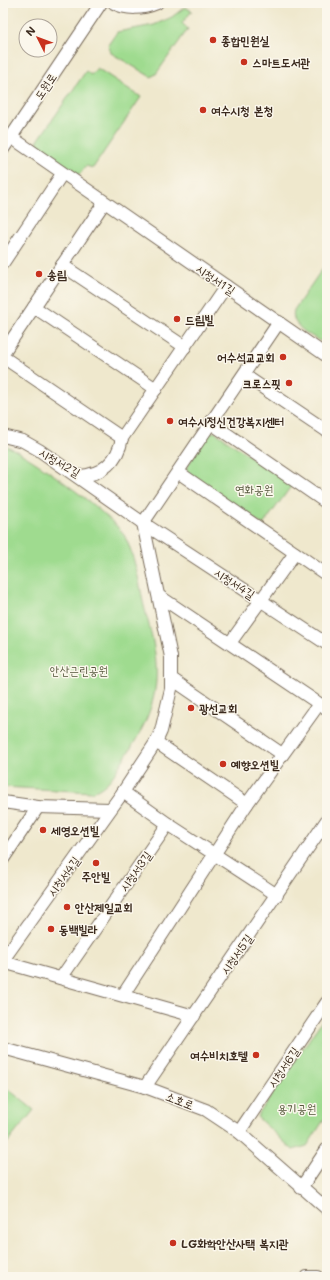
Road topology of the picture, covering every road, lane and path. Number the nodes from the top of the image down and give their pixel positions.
1 (101, 3) edge
2 (114, 3) edge
3 (157, 3) edge
4 (11, 137) junction
5 (3, 149) edge
6 (62, 174) junction
7 (104, 203) junction
8 (3, 263) edge
9 (62, 265) junction
10 (226, 286) junction
11 (34, 307) junction
12 (279, 322) junction
13 (185, 347) junction
14 (3, 353) edge
15 (327, 356) edge
16 (3, 357) edge
17 (244, 375) junction
18 (156, 389) junction
19 (211, 424) junction
20 (327, 431) edge
21 (3, 436) edge
22 (122, 438) junction
23 (178, 472) junction
24 (79, 476) junction
25 (327, 503) edge
26 (143, 522) junction
27 (295, 553) junction
28 (327, 575) edge
29 (159, 596) junction
30 (262, 600) junction
31 (230, 643) junction
32 (327, 644) edge
33 (172, 679) junction
34 (323, 706) edge
35 (156, 742) junction
36 (282, 754) junction
37 (123, 792) junction
38 (3, 802) edge
39 (247, 804) junction
40 (38, 807) junction
41 (110, 809) junction
42 (327, 820) edge
43 (168, 824) junction
44 (214, 854) junction
45 (3, 858) edge
46 (277, 895) junction
47 (3, 961) edge
48 (61, 978) junction
49 (123, 995) junction
50 (327, 1002) edge
51 (194, 1016) junction
52 (3, 1048) edge
53 (145, 1087) junction
54 (239, 1132) junction
55 (327, 1149) edge
56 (301, 1188) junction
57 (327, 1209) edge
58 (307, 1277) edge
59 (318, 1277) edge

1 - 4 street, 도원로
2 - 3 street
4 - 5 street, 도원로
4 - 6 street, 시청서1길
6 - 7 street, 시청서1길
6 - 8 street
7 - 9 street
7 - 10 street, 시청서1길
9 - 11 street
9 - 13 street
10 - 12 street, 시청서1길
10 - 13 street, 시청서2길
11 - 14 street
11 - 18 street
12 - 15 street, 시청서1길
12 - 17 street
13 - 18 street, 시청서2길
16 - 22 street
17 - 19 street
17 - 20 street
18 - 22 street, 시청서2길
19 - 23 street
19 - 25 street
21 - 24 street, 시청서2길
22 - 24 street, 시청서2길
23 - 26 street
23 - 27 street
24 - 26 street
26 - 29 street, 시청서4길
26 - 30 street, 시청서4길
27 - 28 street
27 - 30 street
29 - 31 street
29 - 33 street, 시청서4길
30 - 31 street
30 - 32 street, 시청서4길
31 - 34 street
33 - 35 street, 시청서4길
33 - 36 street
34 - 36 street
35 - 37 street, 시청서4길
35 - 39 street
36 - 39 street
37 - 41 street, 시청서4길
37 - 43 street
38 - 40 street
39 - 44 street
40 - 41 street
40 - 45 street
41 - 47 street, 시청서4길
42 - 46 street, 시청서5길
43 - 44 street
43 - 48 street, 시청서3길
44 - 46 street
44 - 49 street
46 - 51 street, 시청서5길
47 - 48 street
48 - 49 street
49 - 51 street
50 - 54 street, 시청서6길
51 - 53 street, 시청서5길
52 - 53 street, 소호로
53 - 54 street, 소호로
54 - 56 street, 소호로
55 - 56 street
56 - 57 street, 소호로
58 - 59 street

